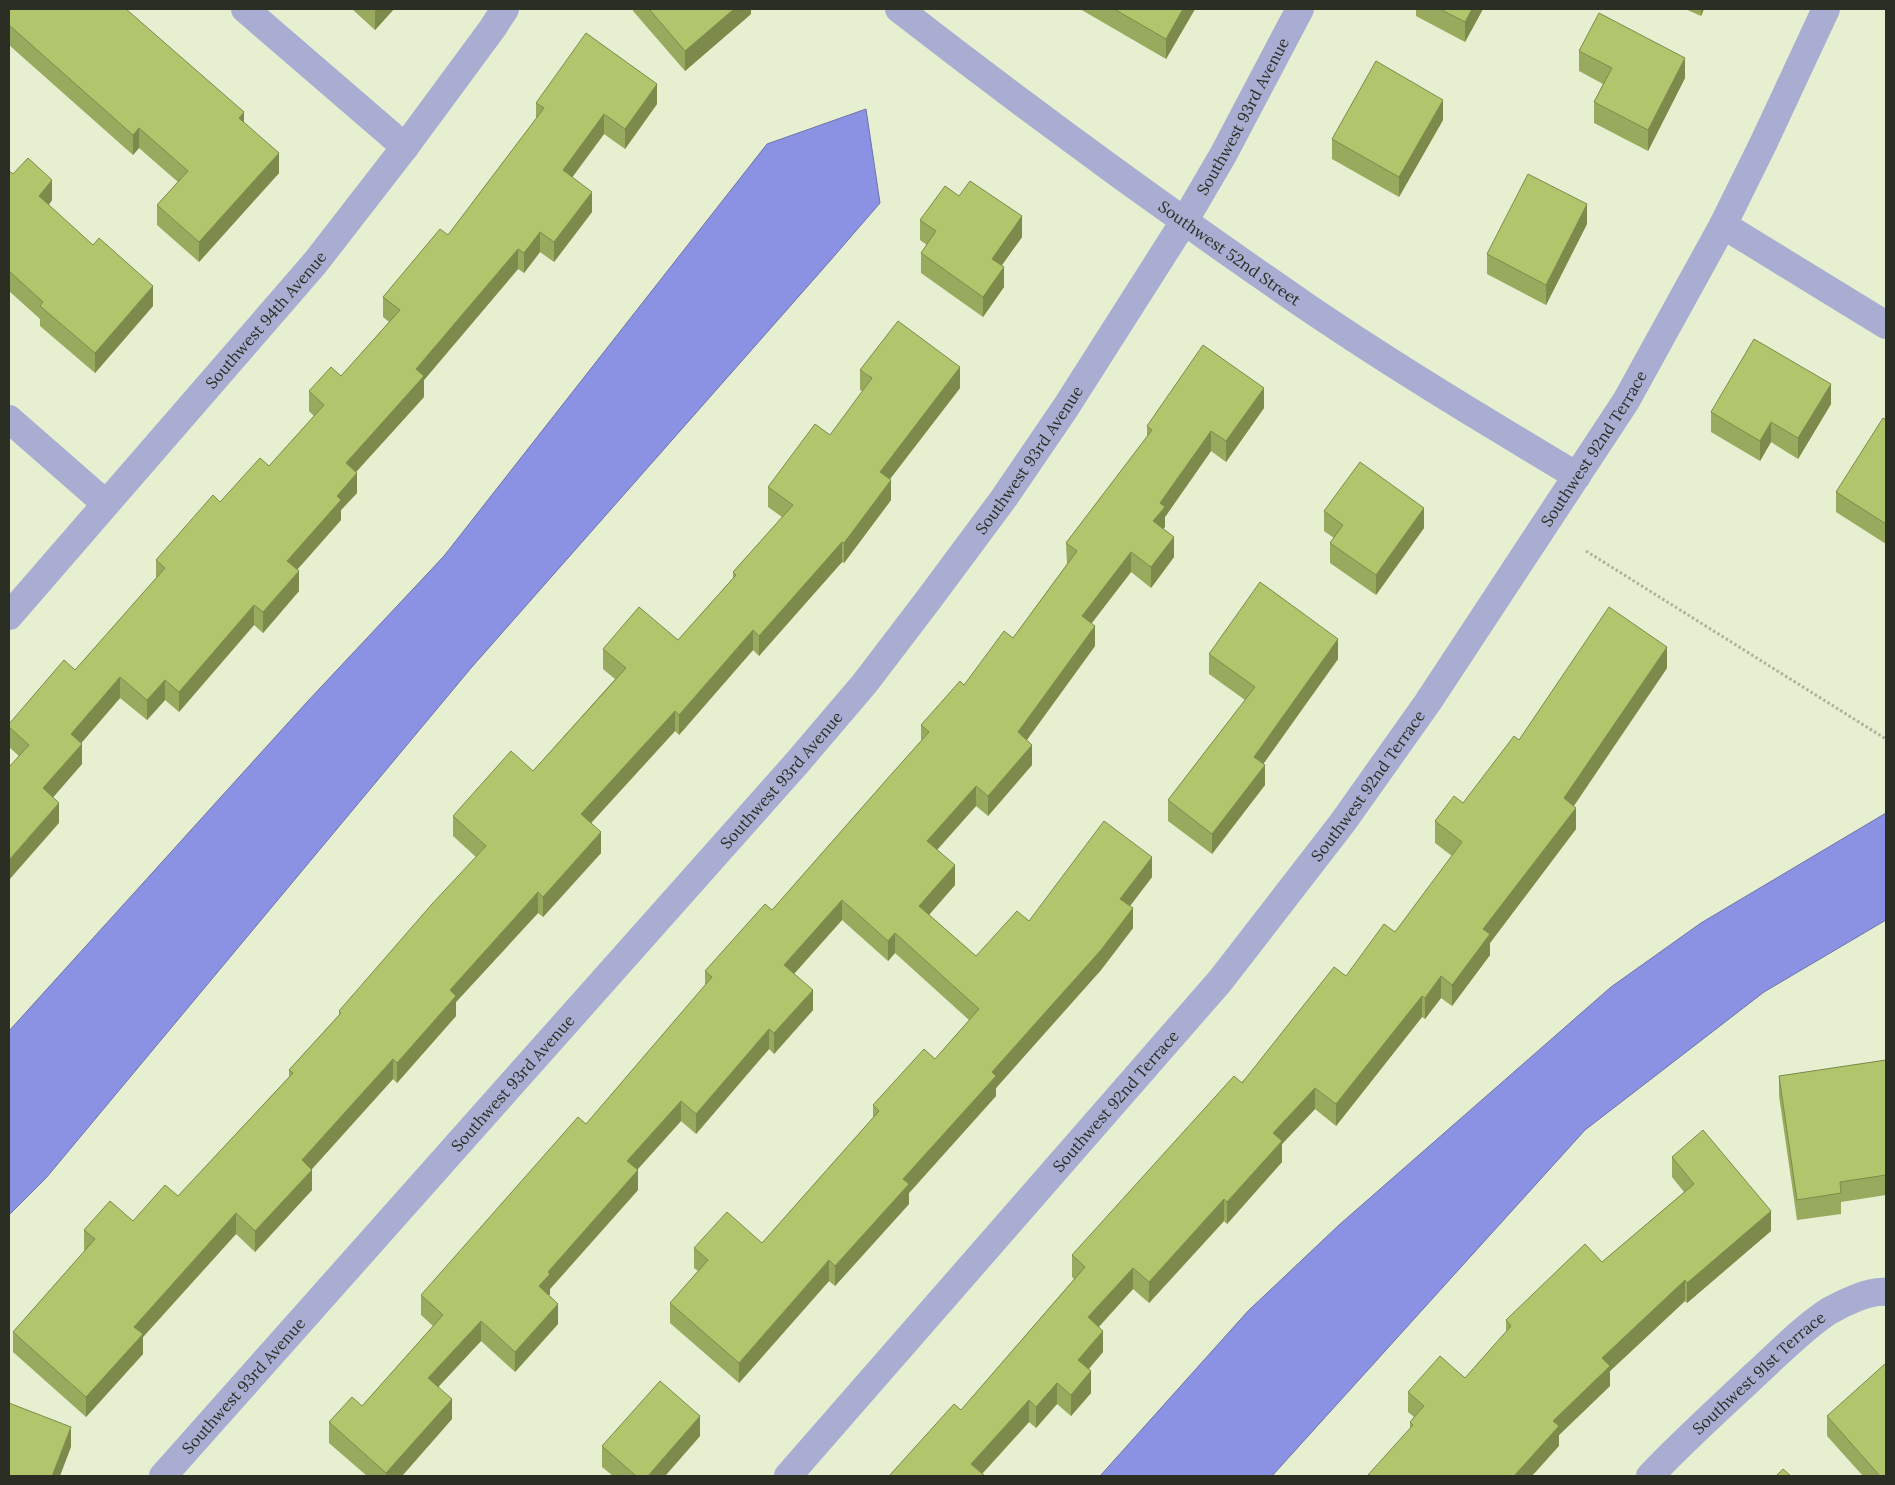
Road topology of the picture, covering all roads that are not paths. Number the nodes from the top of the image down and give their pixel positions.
1 (245, 9) edge
2 (505, 9) edge
3 (899, 9) edge
4 (1300, 9) edge
5 (1826, 9) edge
6 (405, 147) junction
7 (1185, 220) junction
8 (1723, 225) junction
9 (1886, 325) edge
10 (9, 419) edge
11 (1577, 476) junction
12 (105, 503) junction
13 (9, 616) edge
14 (1884, 1291) edge
15 (163, 1476) edge
16 (788, 1476) edge
17 (1650, 1476) edge

1 - 6 street
2 - 6 street, Southwest 94th Avenue
3 - 7 street, Southwest 52nd Street
4 - 7 street, Southwest 93rd Avenue
5 - 8 street, Southwest 92nd Terrace
6 - 12 street, Southwest 94th Avenue
7 - 11 street, Southwest 52nd Street
7 - 15 street, Southwest 93rd Avenue
8 - 9 street
8 - 11 street, Southwest 92nd Terrace
10 - 12 street
11 - 16 street, Southwest 92nd Terrace
12 - 13 street, Southwest 94th Avenue
14 - 17 street, Southwest 91st Terrace

